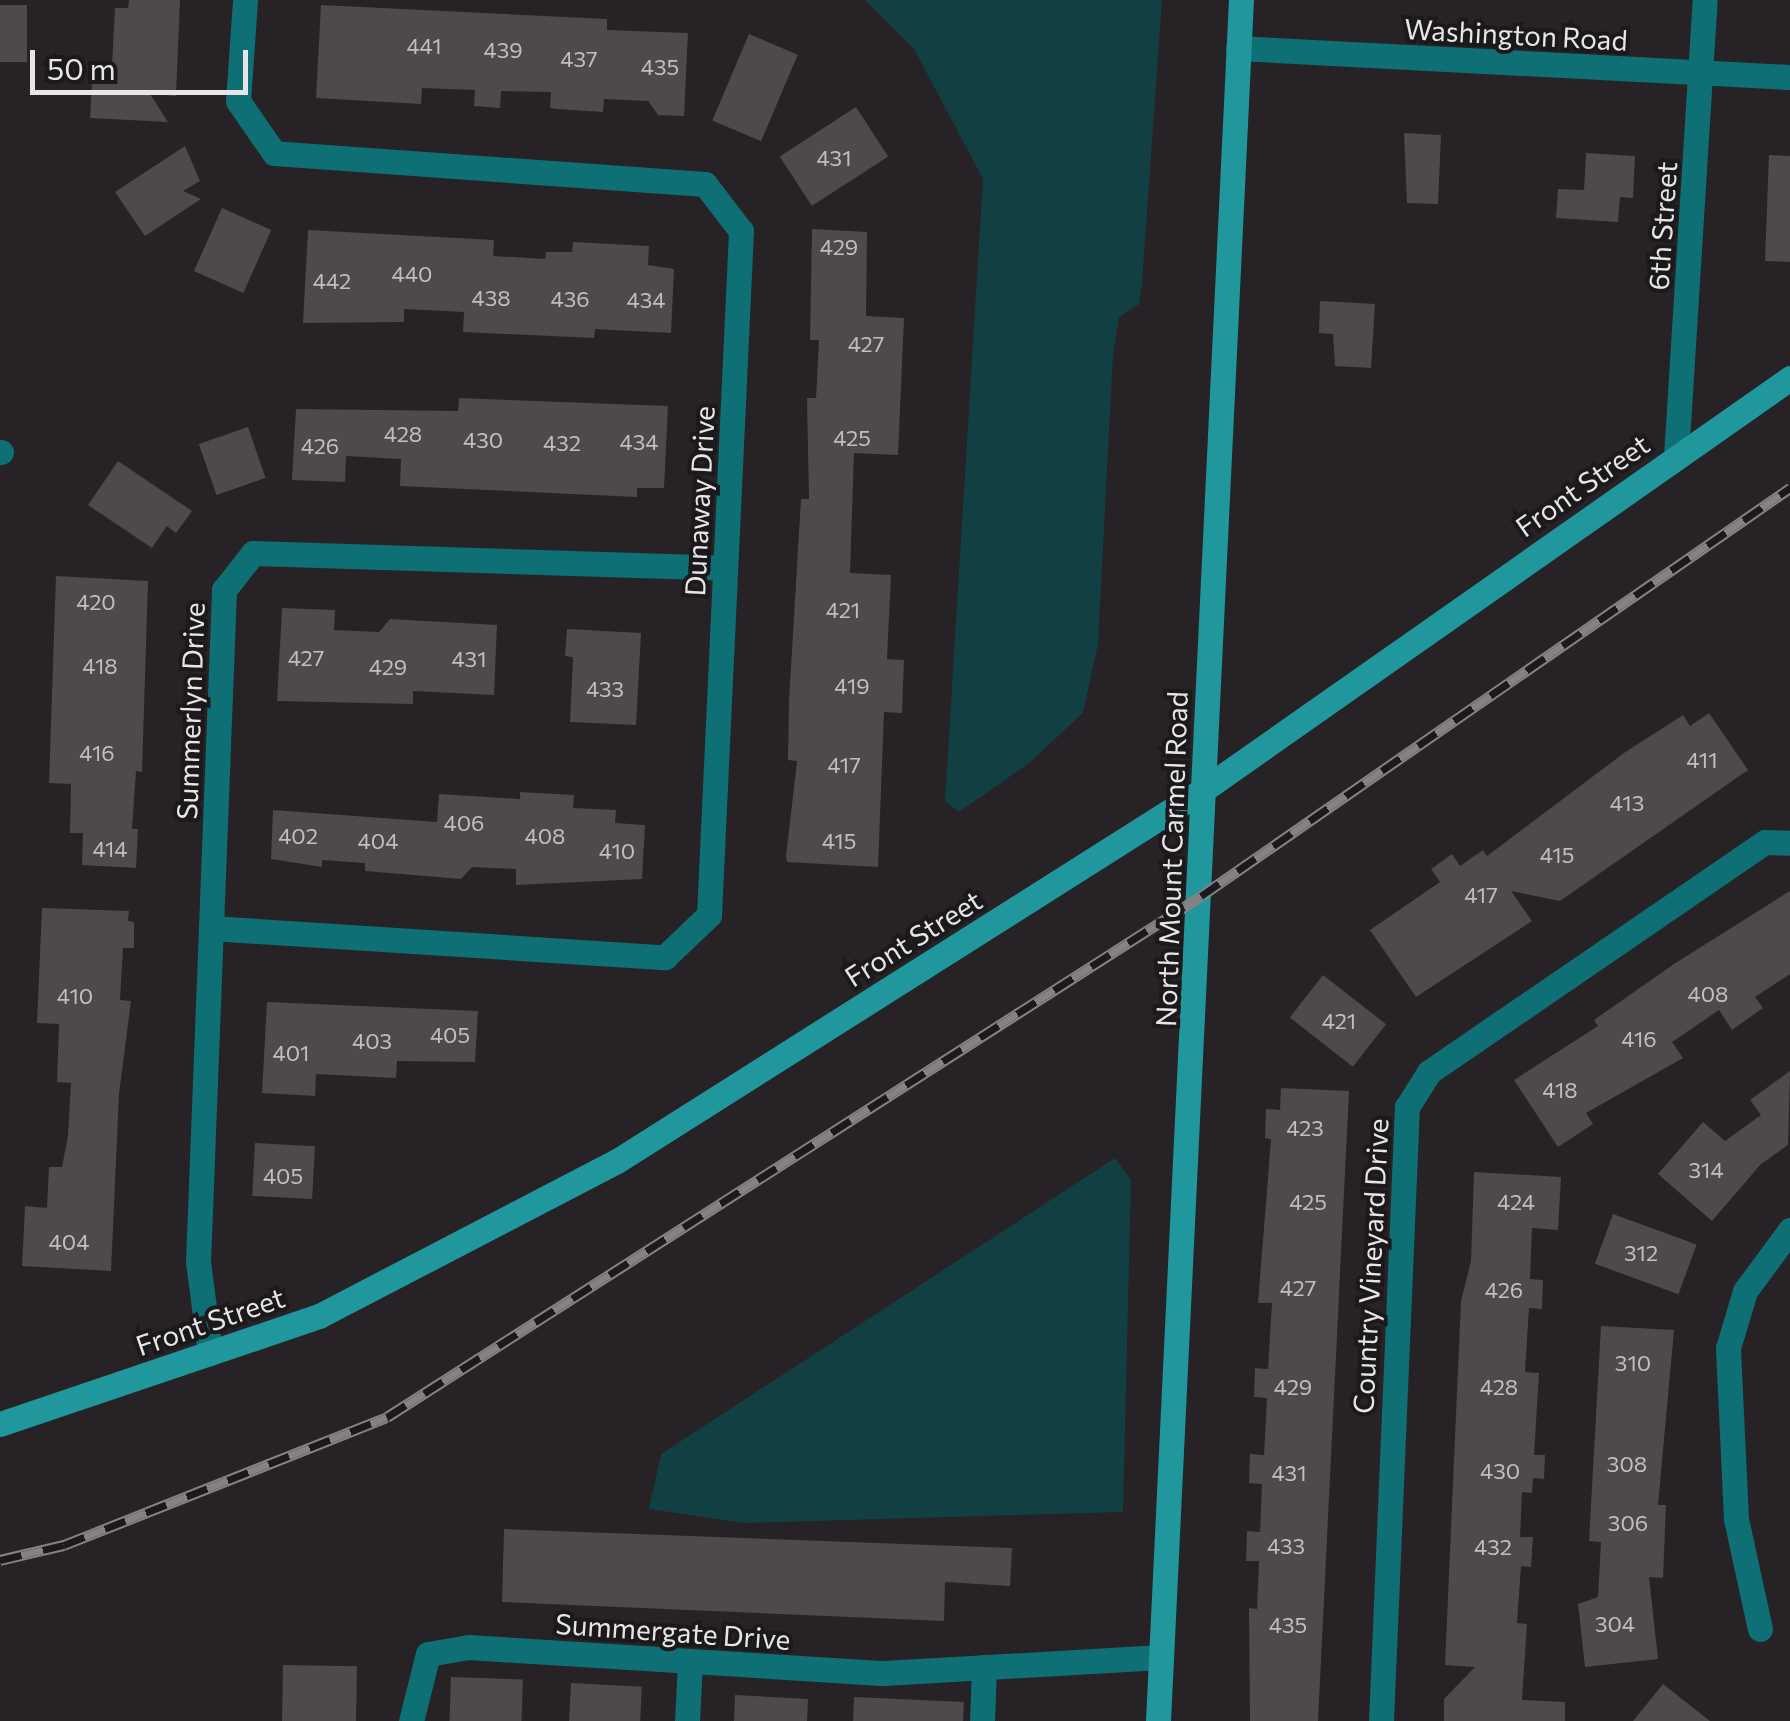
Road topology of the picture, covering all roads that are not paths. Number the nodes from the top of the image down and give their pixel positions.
1 (246, 0) edge
2 (1241, 0) edge
3 (1706, 0) edge
4 (1238, 48) junction
5 (1702, 76) junction
6 (1790, 77) edge
7 (1790, 378) edge
8 (1676, 456) junction
9 (726, 568) junction
10 (1203, 790) junction
11 (1790, 843) edge
12 (211, 928) junction
13 (1790, 1230) edge
14 (210, 1352) junction
15 (0, 1424) edge
16 (1760, 1629) dead end
17 (1161, 1657) junction
18 (690, 1661) junction
19 (984, 1667) junction
20 (412, 1721) edge
21 (688, 1721) edge
22 (982, 1721) edge
23 (1158, 1721) edge
24 (1381, 1721) edge

1 - 9 street, Dunaway Drive
2 - 4 street, North Mount Carmel Road
3 - 5 street, 6th Street
4 - 5 street, Washington Road
4 - 10 street, North Mount Carmel Road
5 - 6 street, Washington Road
5 - 8 street, 6th Street
7 - 8 street, Front Street
8 - 10 street, Front Street
9 - 12 street, Summerlyn Drive
9 - 12 street, Dunaway Drive
10 - 14 street, Front Street
10 - 17 street, North Mount Carmel Road
11 - 24 street, Country Vineyard Drive
12 - 14 street, Summerlyn Drive
13 - 16 street
14 - 15 street, Front Street
17 - 19 street, Summergate Drive
17 - 23 street, North Mount Carmel Road
18 - 19 street, Summergate Drive
18 - 20 street, Summergate Drive
18 - 21 street
19 - 22 street

